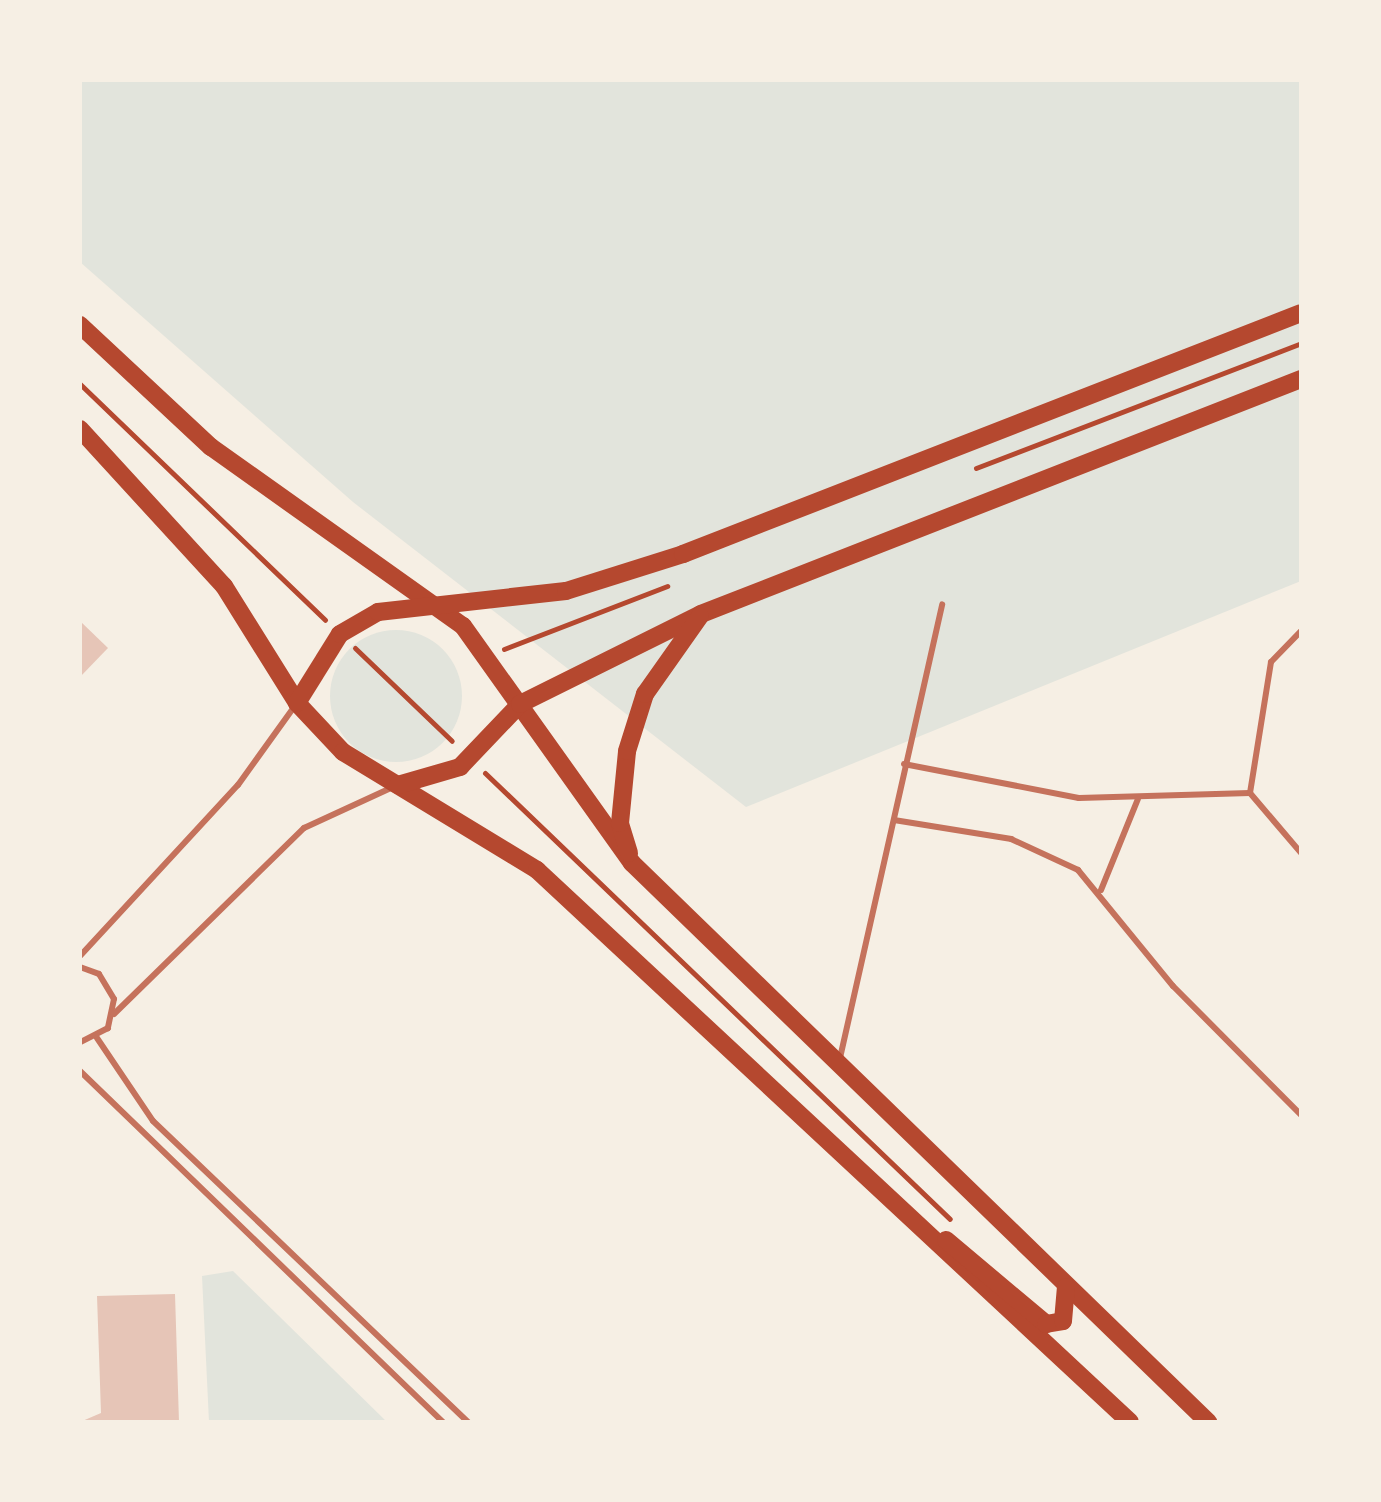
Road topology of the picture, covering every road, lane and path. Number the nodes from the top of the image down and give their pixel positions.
1 (1301, 313) edge
2 (80, 325) edge
3 (1301, 378) edge
4 (80, 384) edge
5 (80, 429) edge
6 (437, 604) junction
7 (942, 604) dead end
8 (701, 614) junction
9 (1301, 631) edge
10 (340, 634) junction
11 (297, 703) junction
12 (520, 704) junction
13 (470, 758) junction
14 (904, 764) junction
15 (398, 785) junction
16 (1250, 793) junction
17 (1138, 799) junction
18 (894, 820) junction
19 (1301, 853) edge
20 (632, 863) junction
21 (1101, 891) junction
22 (80, 956) edge
23 (80, 967) edge
24 (114, 1014) junction
25 (96, 1038) junction
26 (80, 1042) edge
27 (837, 1069) junction
28 (80, 1070) edge
29 (1301, 1115) edge
30 (958, 1227) dead end
31 (931, 1237) junction
32 (1066, 1287) junction
33 (443, 1422) edge
34 (468, 1422) edge
35 (1130, 1422) edge
36 (1208, 1422) edge

1 - 6 main road
2 - 6 main road
3 - 8 main road
4 - 10 path
5 - 11 main road
6 - 10 main road
6 - 12 main road
7 - 14 lane
8 - 12 main road
8 - 20 main road
9 - 16 lane
10 - 11 main road
10 - 13 path
11 - 15 main road
11 - 22 lane
12 - 13 main road
12 - 20 main road
13 - 15 main road
13 - 30 path
14 - 17 lane
14 - 18 lane
15 - 24 lane
15 - 31 main road
16 - 17 lane
16 - 19 lane
17 - 21 lane
18 - 21 lane
18 - 27 lane
20 - 27 main road
21 - 29 lane
23 - 24 lane
24 - 25 lane
25 - 26 lane
25 - 34 lane
27 - 32 main road
28 - 33 lane
31 - 32 main road
31 - 35 main road
32 - 36 main road

